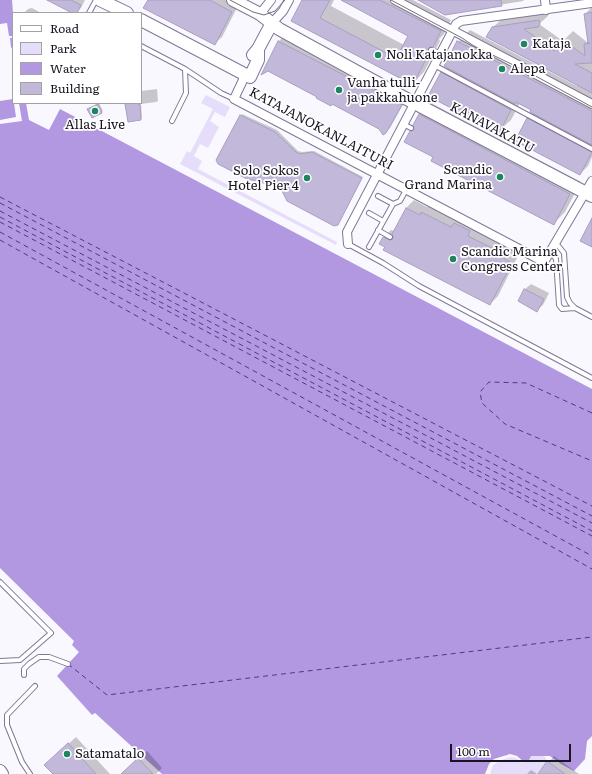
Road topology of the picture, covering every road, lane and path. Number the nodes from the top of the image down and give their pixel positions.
1 (96, 0) edge
2 (100, 0) edge
3 (233, 0) edge
4 (271, 0) edge
5 (289, 0) edge
6 (395, 0) edge
7 (545, 0) edge
8 (592, 3) edge
9 (546, 10) junction
10 (90, 12) edge
11 (126, 12) edge
12 (260, 14) junction
13 (142, 21) edge
14 (272, 23) junction
15 (452, 30) junction
16 (142, 47) edge
17 (431, 50) dead end
18 (440, 53) junction
19 (434, 65) junction
20 (185, 69) junction
21 (245, 76) junction
22 (234, 99) junction
23 (414, 102) junction
24 (592, 103) edge
25 (172, 122) dead end
26 (403, 124) junction
27 (411, 128) dead end
28 (592, 149) edge
29 (376, 174) junction
30 (592, 181) edge
31 (406, 190) junction
32 (589, 194) edge
33 (378, 196) dead end
34 (393, 204) junction
35 (369, 213) dead end
36 (384, 221) junction
37 (378, 230) junction
38 (390, 237) dead end
39 (556, 243) junction
40 (348, 244) joint
41 (369, 247) dead end
42 (551, 252) junction
43 (575, 308) junction
44 (592, 317) edge
45 (592, 378) edge
46 (0, 582) edge
47 (0, 661) edge
48 (68, 664) dead end
49 (24, 675) dead end
50 (35, 686) dead end
51 (0, 771) edge
52 (2, 774) edge
53 (30, 774) edge

1 - 10 lane
2 - 11 main road
3 - 12 main road, KANAVAKATU
4 - 12 street
5 - 14 street
6 - 15 street
7 - 9 street
8 - 9 street
9 - 15 street
12 - 14 main road, KANAVAKATU
13 - 21 main road, KATAJANOKANLAITURI
14 - 21 main road
14 - 23 main road, KANAVAKATU
15 - 18 street
15 - 24 street
16 - 20 lane
17 - 18 lane
18 - 19 street
19 - 23 street
19 - 28 lane
20 - 22 lane
20 - 25 lane
21 - 22 street
22 - 29 street, KATAJANOKANLAITURI
23 - 26 street
23 - 32 main road, KANAVAKATU
26 - 27 lane
26 - 29 street
29 - 31 street, KATAJANOKANLAITURI
29 - 40 street
30 - 32 street
31 - 34 lane
31 - 42 street, KATAJANOKANLAITURI
32 - 39 street
33 - 34 lane
34 - 36 lane
35 - 36 lane
36 - 37 lane
37 - 38 lane
37 - 41 lane
39 - 42 street
39 - 43 lane
40 - 45 lane
42 - 43 lane
43 - 44 lane
46 - 47 lane
48 - 49 lane
50 - 53 lane
51 - 52 main road

